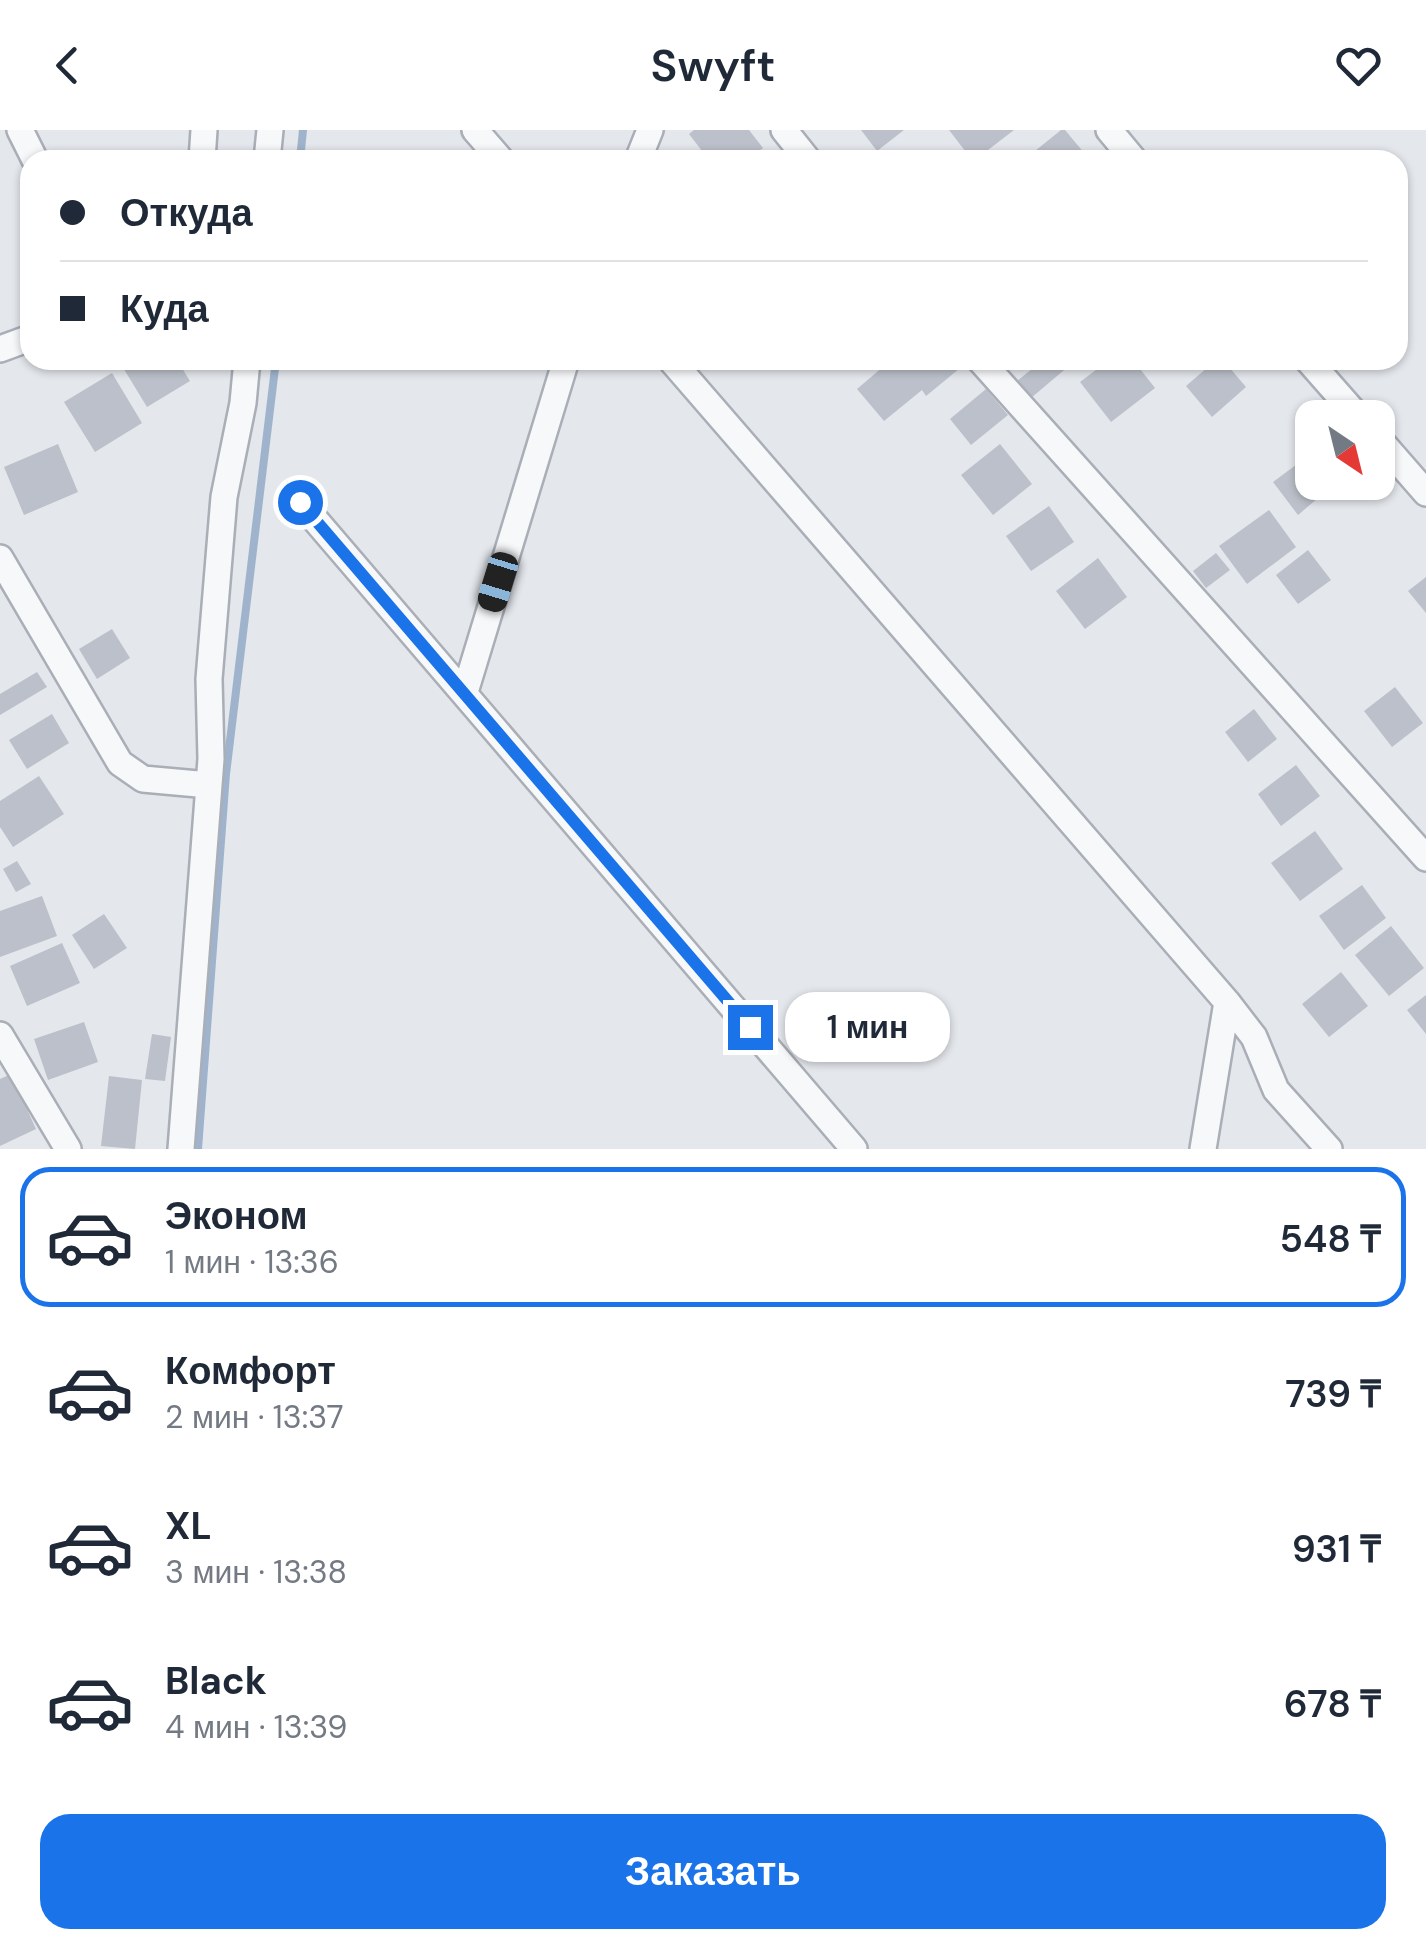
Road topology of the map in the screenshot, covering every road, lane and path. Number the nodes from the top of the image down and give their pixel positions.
1 (475, 130) edge
2 (784, 130) edge
3 (1108, 130) edge
4 (492, 150) edge
5 (800, 150) edge
6 (1125, 150) edge
7 (247, 370) edge
8 (563, 370) edge
9 (680, 370) edge
10 (989, 370) edge
11 (1317, 370) edge
12 (1343, 400) edge
13 (1395, 457) edge
14 (1426, 493) edge
15 (300, 502) dead end
16 (0, 558) edge
17 (465, 692) junction
18 (209, 785) junction
19 (1426, 858) edge
20 (1227, 1002) junction
21 (0, 1035) edge
22 (68, 1149) edge
23 (181, 1149) edge
24 (854, 1149) edge
25 (1204, 1149) edge
26 (1329, 1149) edge

1 - 4 street
2 - 5 street
3 - 6 street
7 - 18 street
8 - 17 street
9 - 20 street
10 - 19 street
11 - 12 street
13 - 14 street
15 - 17 street
16 - 18 street
17 - 24 street
18 - 23 street
20 - 25 street
20 - 26 street
21 - 22 street

